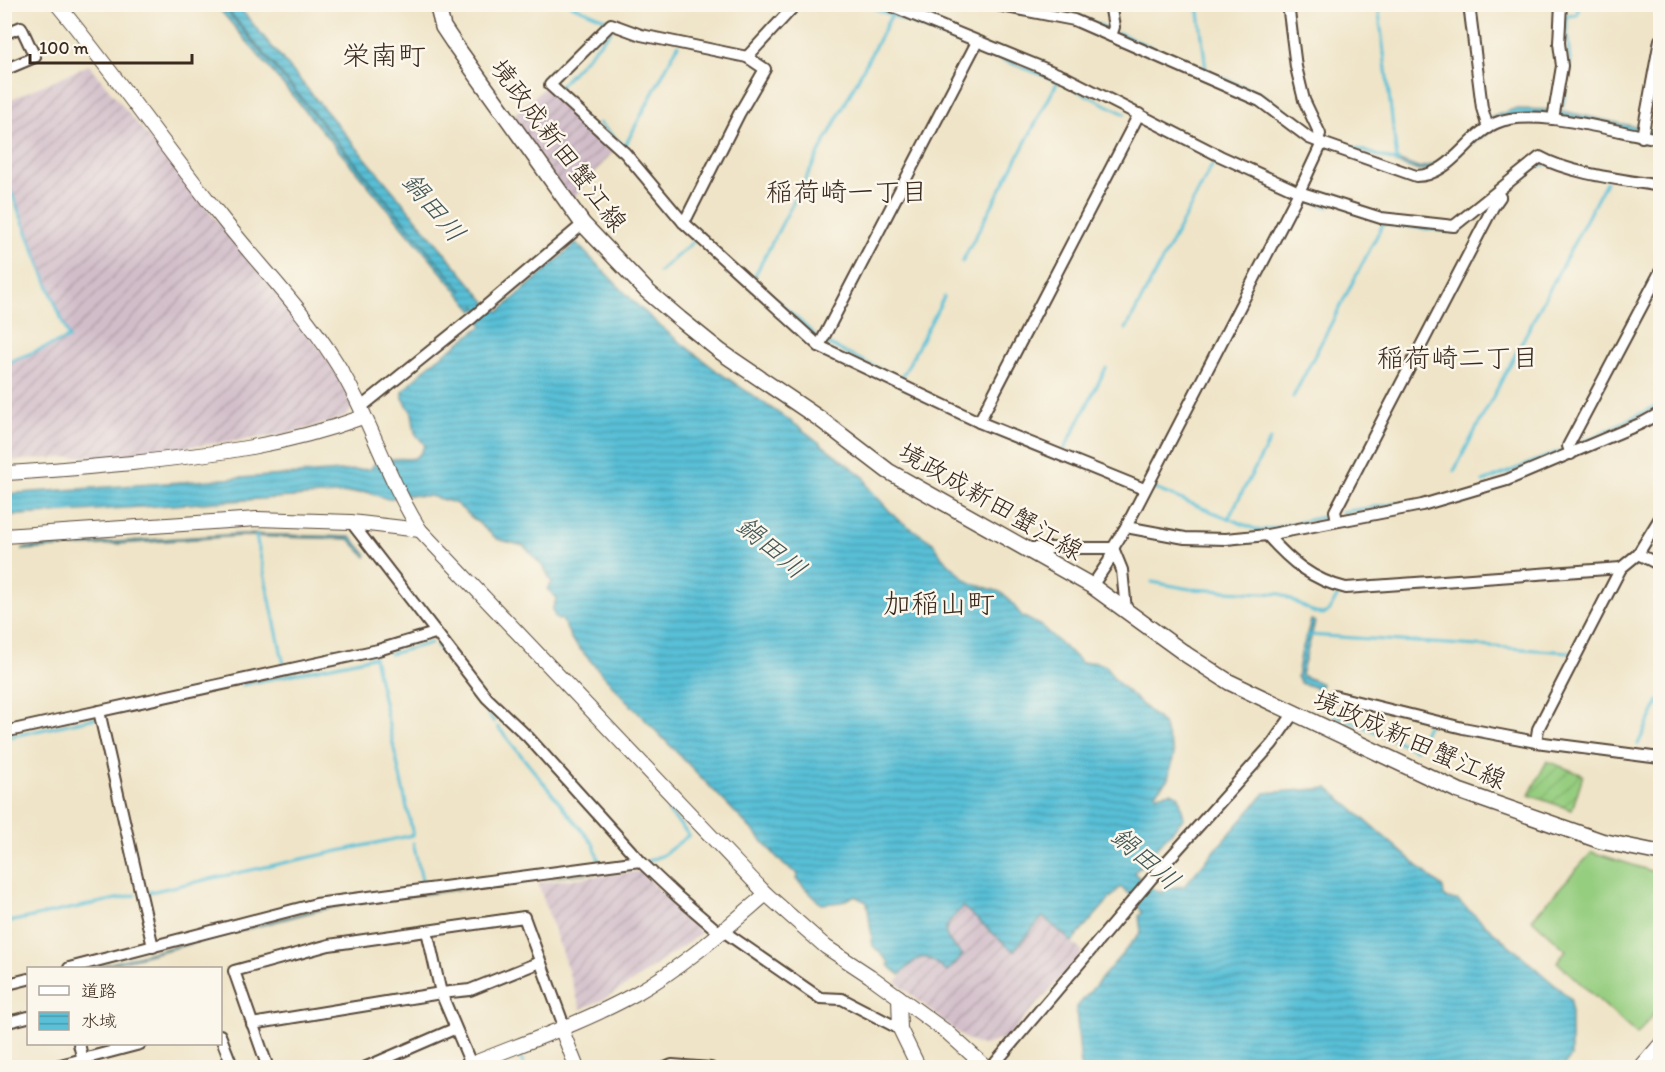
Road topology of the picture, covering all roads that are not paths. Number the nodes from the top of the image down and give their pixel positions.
1 (57, 4) edge
2 (437, 4) edge
3 (796, 4) edge
4 (887, 4) edge
5 (991, 4) edge
6 (1110, 4) edge
7 (1288, 4) edge
8 (1469, 4) edge
9 (1561, 4) edge
10 (4, 34) edge
11 (1111, 36) junction
12 (1660, 40) edge
13 (977, 42) junction
14 (747, 57) junction
15 (4, 70) edge
16 (1139, 114) junction
17 (1554, 114) junction
18 (1486, 124) junction
19 (1643, 133) junction
20 (1319, 139) junction
21 (1660, 139) edge
22 (1660, 186) edge
23 (1299, 192) junction
24 (1497, 193) junction
25 (683, 222) junction
26 (583, 224) junction
27 (1660, 272) edge
28 (819, 346) junction
29 (362, 412) junction
30 (1660, 413) edge
31 (979, 422) junction
32 (1571, 454) junction
33 (4, 473) edge
34 (1144, 489) junction
35 (1660, 518) edge
36 (1337, 521) junction
37 (351, 522) junction
38 (1126, 527) junction
39 (420, 530) junction
40 (1267, 535) junction
41 (4, 536) edge
42 (1025, 548) junction
43 (1113, 548) junction
44 (1638, 554) junction
45 (1660, 565) edge
46 (1621, 568) junction
47 (1092, 586) junction
48 (1126, 610) junction
49 (435, 633) junction
50 (1334, 696) dead end
51 (99, 711) junction
52 (1293, 714) junction
53 (4, 732) edge
54 (1536, 742) junction
55 (1660, 758) edge
56 (1660, 854) edge
57 (640, 861) junction
58 (766, 894) junction
59 (427, 931) junction
60 (721, 932) junction
61 (153, 947) junction
62 (540, 962) junction
63 (77, 967) edge
64 (27, 979) edge
65 (4, 985) edge
66 (441, 993) junction
67 (899, 997) junction
68 (27, 1017) edge
69 (4, 1023) edge
70 (252, 1024) junction
71 (563, 1027) junction
72 (454, 1029) junction
73 (900, 1029) junction
74 (222, 1040) edge
75 (79, 1045) edge
76 (137, 1045) edge
77 (1660, 1045) edge
78 (84, 1063) edge
79 (466, 1066) edge
80 (49, 1068) edge
81 (233, 1068) edge
82 (268, 1068) edge
83 (364, 1068) edge
84 (577, 1068) edge
85 (665, 1068) edge
86 (711, 1068) edge
87 (919, 1068) edge
88 (989, 1068) edge
89 (1640, 1068) edge

1 - 29 street
2 - 26 main road, 境政成新田蟹江線
3 - 14 street
4 - 13 street
5 - 11 street
6 - 11 street
7 - 20 street
8 - 18 street
9 - 17 street
10 - 15 street
11 - 20 street
12 - 19 street
13 - 16 street
13 - 28 street
14 - 25 street
14 - 25 street
16 - 23 street
16 - 31 street
17 - 18 street
17 - 19 street
18 - 20 street
19 - 21 street
20 - 23 street
22 - 24 street
23 - 24 street
23 - 34 street
24 - 36 street
25 - 28 street
26 - 29 street
26 - 42 main road, 境政成新田蟹江線
27 - 32 street
28 - 31 street
29 - 33 street
29 - 39 street
30 - 32 street
31 - 34 street
32 - 36 street
34 - 38 street
35 - 44 street
36 - 40 street
37 - 39 street
37 - 41 street
37 - 49 street
38 - 40 street
38 - 43 street
39 - 58 street
40 - 46 street
42 - 43 street
42 - 47 main road, 境政成新田蟹江線
43 - 47 street
43 - 48 street
44 - 45 street
44 - 46 street
46 - 54 street
47 - 48 main road, 境政成新田蟹江線
48 - 52 main road, 境政成新田蟹江線
49 - 51 street
49 - 57 street
50 - 54 street
51 - 53 street
51 - 61 street
52 - 56 main road, 境政成新田蟹江線
52 - 88 street
54 - 55 street
57 - 60 street
57 - 61 street
58 - 60 street
58 - 67 street
59 - 62 street
59 - 66 street
59 - 70 street
60 - 71 street
60 - 73 street
61 - 63 street
62 - 66 street
62 - 71 street
64 - 65 street
66 - 70 street
66 - 72 street
67 - 73 street
67 - 88 street
68 - 69 street
70 - 82 street
71 - 79 street
71 - 84 street
72 - 79 street
72 - 83 street
73 - 87 street
74 - 81 street
75 - 78 street
76 - 78 street
77 - 89 street
78 - 80 street
85 - 86 street

